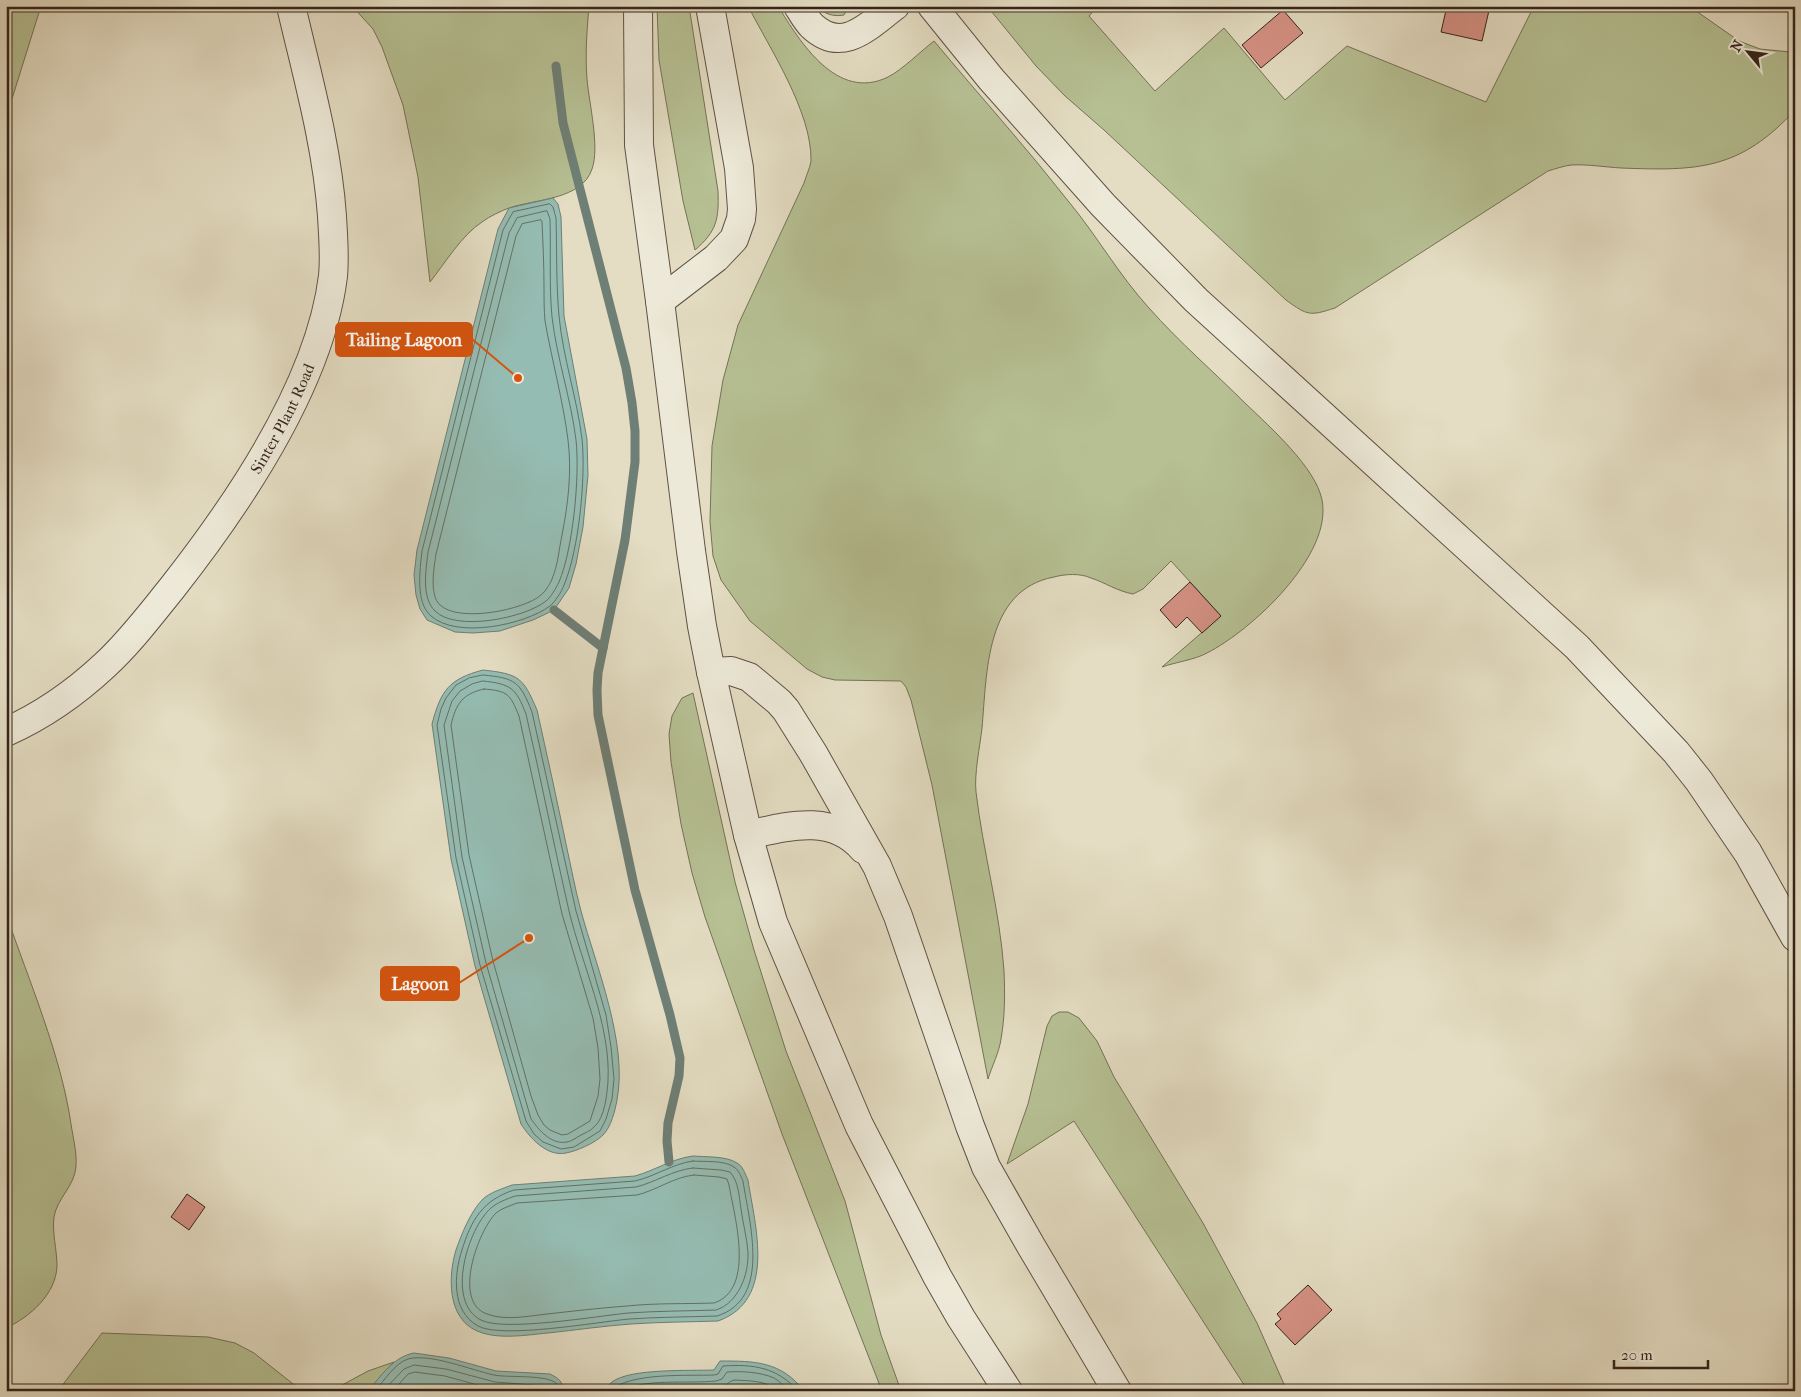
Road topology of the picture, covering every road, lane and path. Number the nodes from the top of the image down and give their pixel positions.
1 (291, 6) edge
2 (638, 6) edge
3 (710, 6) edge
4 (798, 6) edge
5 (894, 6) edge
6 (932, 6) edge
7 (660, 301) junction
8 (711, 672) junction
9 (6, 732) edge
10 (748, 834) junction
11 (877, 866) junction
12 (1795, 937) edge
13 (1008, 1391) edge
14 (1117, 1391) edge

1 - 9 lane, Sinter Plant Road
2 - 7 lane
3 - 7 lane
4 - 5 lane
6 - 12 lane
7 - 8 lane
8 - 10 lane
8 - 11 lane
10 - 11 lane
10 - 13 lane
11 - 14 lane

